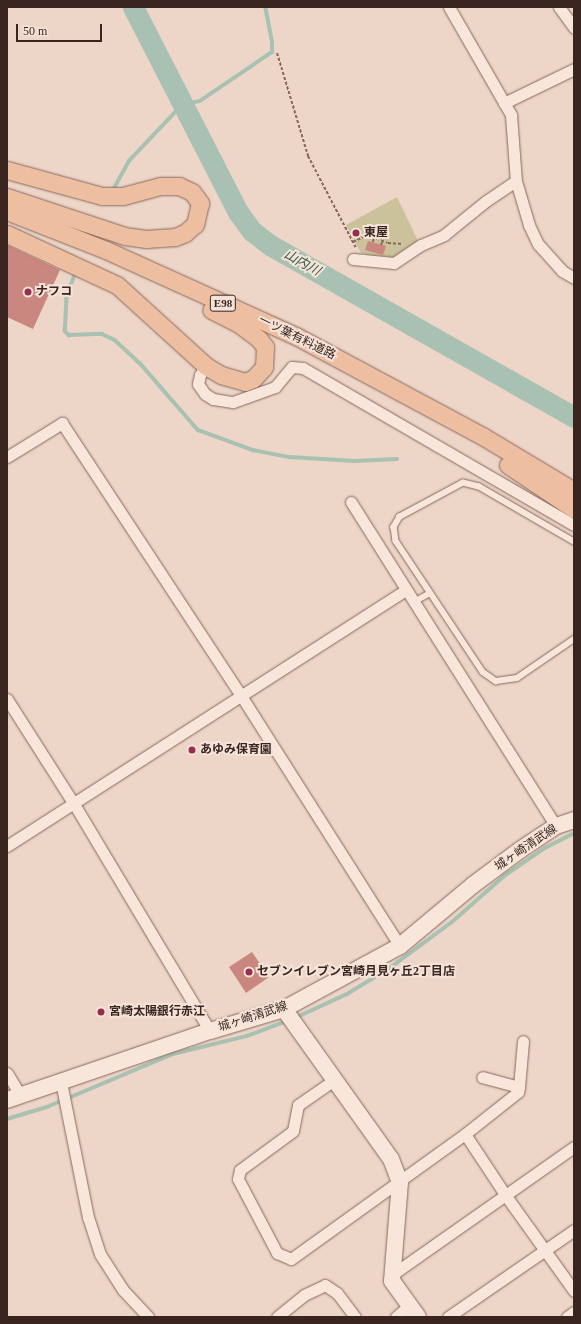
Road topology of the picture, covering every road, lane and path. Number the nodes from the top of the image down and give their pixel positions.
1 (450, 7) edge
2 (559, 7) edge
3 (574, 28) edge
4 (277, 53) dead end
5 (574, 69) edge
6 (504, 103) junction
7 (7, 170) edge
8 (516, 181) junction
9 (7, 197) edge
10 (7, 211) edge
11 (7, 234) edge
12 (72, 235) junction
13 (374, 237) junction
14 (383, 240) junction
15 (353, 242) junction
16 (373, 242) dead end
17 (381, 245) dead end
18 (409, 253) junction
19 (357, 259) joint
20 (574, 278) edge
21 (206, 366) junction
22 (370, 376) junction
23 (7, 457) edge
24 (574, 491) edge
25 (351, 502) dead end
26 (574, 509) edge
27 (574, 525) edge
28 (574, 542) edge
29 (406, 590) junction
30 (430, 593) junction
31 (414, 602) junction
32 (574, 639) edge
33 (240, 694) junction
34 (7, 699) edge
35 (74, 804) junction
36 (574, 820) edge
37 (556, 826) junction
38 (7, 846) edge
39 (400, 946) junction
40 (289, 1016) junction
41 (210, 1031) junction
42 (523, 1041) dead end
43 (7, 1073) edge
44 (482, 1077) dead end
45 (334, 1080) junction
46 (61, 1087) junction
47 (519, 1087) junction
48 (14, 1098) edge
49 (465, 1134) junction
50 (574, 1147) edge
51 (400, 1182) junction
52 (506, 1196) junction
53 (574, 1230) edge
54 (545, 1250) junction
55 (393, 1274) junction
56 (574, 1291) edge
57 (414, 1311) edge
58 (574, 1312) edge
59 (148, 1317) edge
60 (277, 1317) edge
61 (355, 1317) edge
62 (396, 1317) edge
63 (448, 1317) edge
64 (567, 1317) edge

1 - 6 street
2 - 3 street
4 - 15 path
5 - 6 street
6 - 8 street
7 - 9 main road
8 - 18 street
8 - 20 street
10 - 12 main road, 一ツ葉有料道路 / E98
11 - 21 main road
12 - 21 main road
12 - 22 main road, 一ツ葉有料道路 / E98
13 - 14 path
13 - 15 path
13 - 16 path
14 - 17 path
14 - 18 path
15 - 19 path
18 - 19 street
21 - 27 street
22 - 24 main road, 一ツ葉有料道路 / E98
22 - 26 main road
23 - 33 street
25 - 29 street
28 - 30 lane
29 - 31 street
29 - 33 street
30 - 31 lane
30 - 32 lane
31 - 37 street
33 - 35 street
33 - 39 street
34 - 35 street
35 - 38 street
35 - 41 street
36 - 37 main road, 城ヶ崎清武線
37 - 39 main road, 城ヶ崎清武線
39 - 40 main road, 城ヶ崎清武線
40 - 41 main road, 城ヶ崎清武線
40 - 45 main road
41 - 46 main road, 城ヶ崎清武線
42 - 47 street
43 - 48 street
44 - 47 street
45 - 51 main road
45 - 51 street
46 - 48 main road, 城ヶ崎清武線
46 - 59 street
47 - 49 street
49 - 51 street
49 - 52 street
50 - 52 street
51 - 55 main road
52 - 54 street
52 - 55 street
53 - 54 street
54 - 56 street
54 - 63 street
55 - 57 main road
57 - 62 street
58 - 64 street
60 - 61 street

